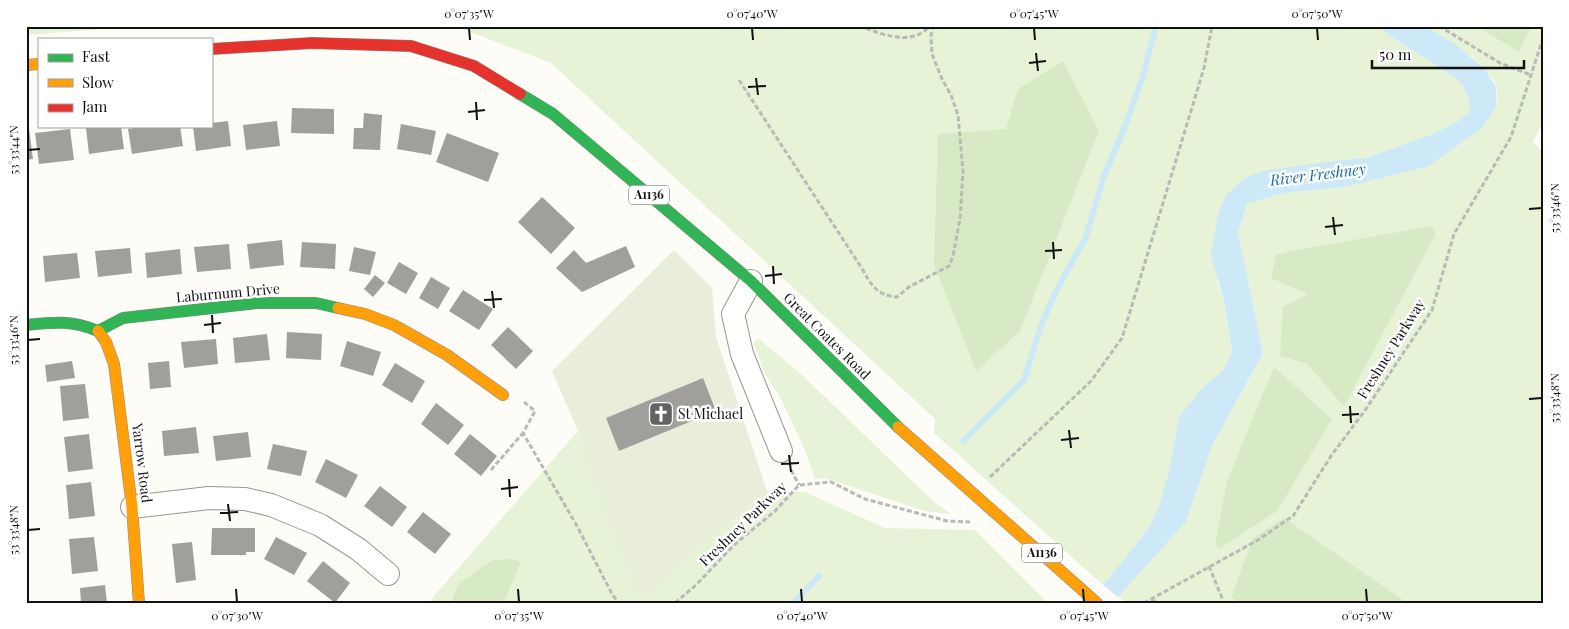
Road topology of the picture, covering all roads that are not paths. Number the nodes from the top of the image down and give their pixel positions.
1 (212, 49) edge
2 (751, 280) junction
3 (26, 325) edge
4 (98, 331) junction
5 (503, 395) road end
6 (781, 451) dead end
7 (132, 507) junction
8 (388, 574) dead end
9 (139, 603) edge
10 (1097, 603) edge

1 - 2 main road, Great Coates Road / A1136
2 - 6 street
2 - 10 main road, Great Coates Road / A1136
3 - 4 main road
4 - 5 main road, Laburnum Drive
4 - 7 main road, Yarrow Road
7 - 8 street
7 - 9 main road, Yarrow Road

